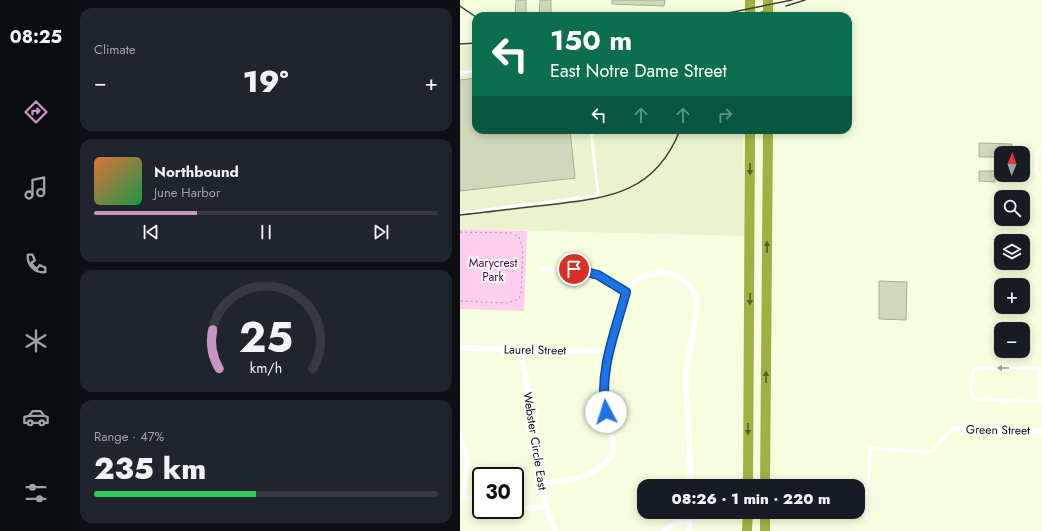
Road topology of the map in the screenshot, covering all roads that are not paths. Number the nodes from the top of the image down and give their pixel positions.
1 (750, 0) edge
2 (768, 0) edge
3 (750, 12) edge
4 (768, 12) edge
5 (472, 72) edge
6 (460, 73) edge
7 (591, 134) edge
8 (750, 134) edge
9 (768, 134) edge
10 (1042, 149) edge
11 (1042, 177) edge
12 (460, 213) edge
13 (542, 270) dead end
14 (626, 292) junction
15 (460, 348) edge
16 (521, 350) junction
17 (610, 351) junction
18 (1041, 368) edge
19 (1041, 402) edge
20 (953, 429) joint
21 (1042, 431) edge
22 (460, 435) edge
23 (690, 479) edge
24 (748, 479) edge
25 (765, 479) edge
26 (542, 483) junction
27 (462, 497) edge
28 (472, 499) edge
29 (524, 507) edge
30 (546, 507) junction
31 (748, 519) edge
32 (765, 519) edge
33 (866, 519) dead end
34 (690, 520) joint
35 (555, 531) edge
36 (664, 531) edge
37 (689, 531) edge
38 (748, 531) edge
39 (765, 531) edge

1 - 3 highway
2 - 4 highway
5 - 6 lane
7 - 12 lane
8 -> 24 highway
25 -> 9 highway
10 - 11 lane
13 - 14 street
14 - 17 street
14 - 23 street
15 - 16 street, Laurel Street
16 - 17 street, Laurel Street
16 - 26 street, Webster Circle East
17 - 26 street
18 - 19 lane
18 -> 19 lane
20 - 21 street, Green Street
20 - 33 lane
22 - 27 street
26 - 30 street, Webster Circle East
27 - 28 street
29 - 30 street
30 - 35 street, Webster Circle East
31 - 38 highway
32 - 39 highway
34 - 36 street
34 - 37 street

